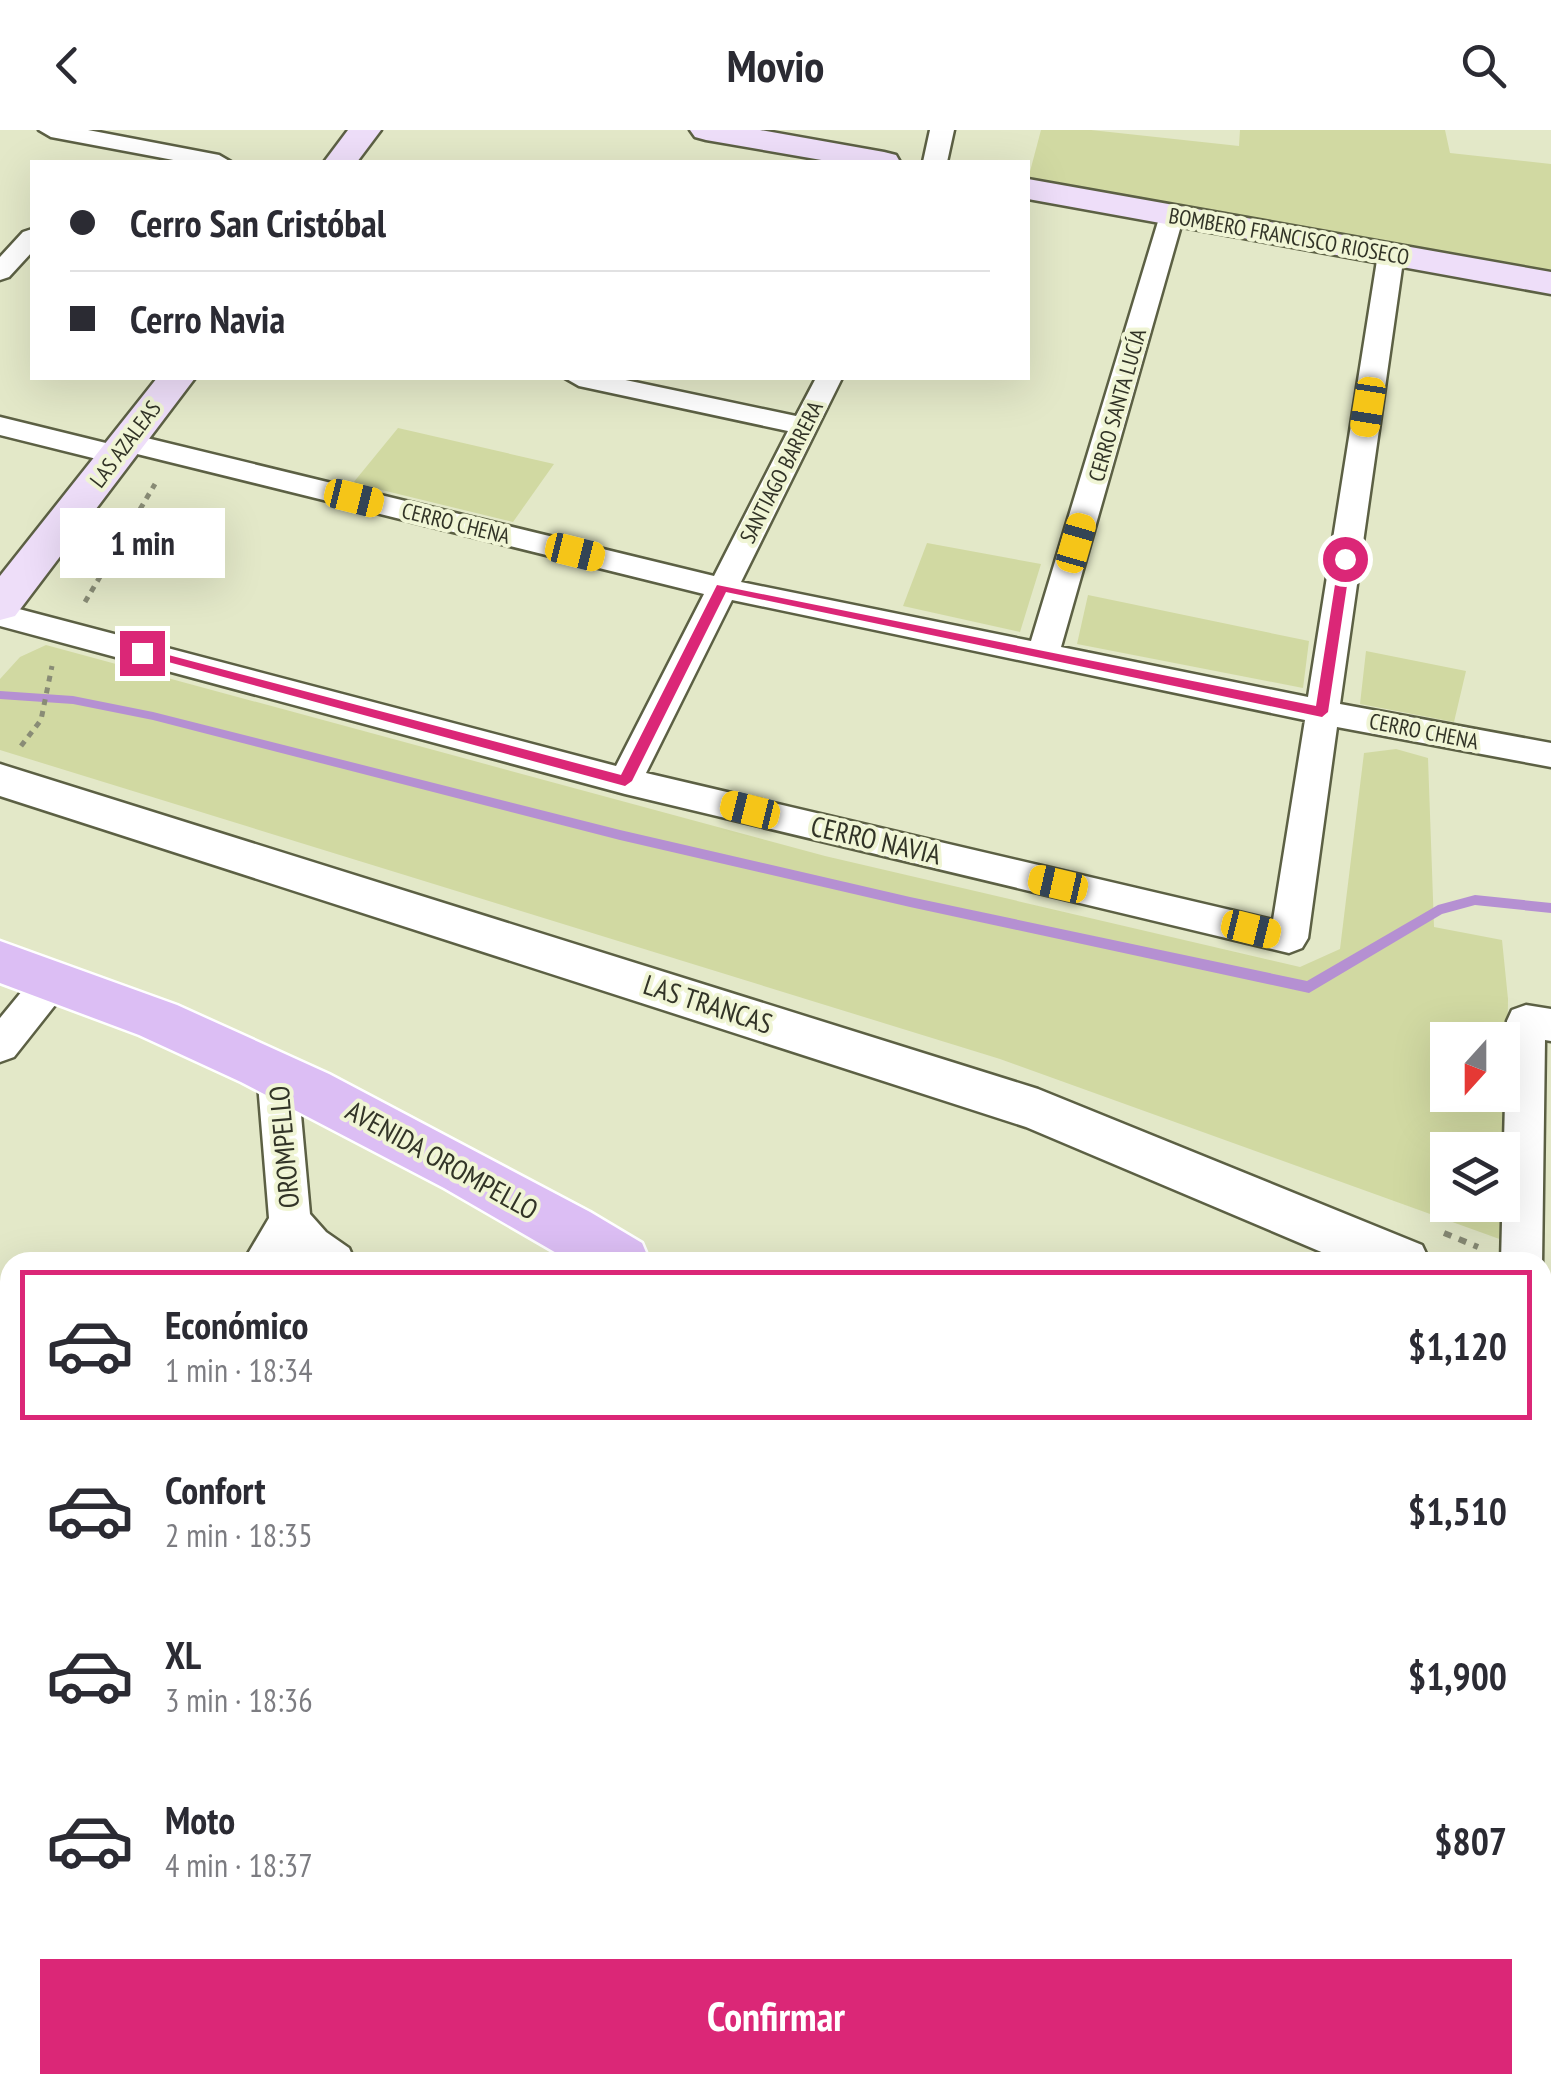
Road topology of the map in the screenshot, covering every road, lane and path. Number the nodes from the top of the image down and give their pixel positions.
1 (51, 130) edge
2 (365, 130) edge
3 (706, 130) edge
4 (942, 130) edge
5 (118, 143) junction
6 (102, 160) edge
7 (208, 160) edge
8 (342, 160) edge
9 (873, 160) edge
10 (934, 160) edge
11 (1030, 189) edge
12 (1172, 216) junction
13 (30, 239) edge
14 (1391, 254) junction
15 (2, 269) edge
16 (1551, 283) edge
17 (174, 380) edge
18 (589, 380) edge
19 (827, 380) edge
20 (0, 426) edge
21 (804, 426) junction
22 (121, 449) junction
23 (171, 453) junction
24 (722, 588) junction
25 (0, 606) edge
26 (0, 615) edge
27 (68, 633) junction
28 (1044, 652) junction
29 (45, 708) dead end
30 (1322, 712) junction
31 (1551, 754) edge
32 (0, 780) edge
33 (625, 781) junction
34 (0, 924) edge
35 (0, 962) edge
36 (54, 979) junction
37 (1551, 1026) edge
38 (0, 1046) edge
39 (269, 1067) junction
40 (290, 1221) junction
41 (270, 1252) edge
42 (319, 1252) edge
43 (604, 1252) edge
44 (1379, 1252) edge
45 (1522, 1252) edge

1 - 5 street
2 - 8 main road
3 - 9 main road
4 - 10 street
5 - 6 street
5 - 7 street
11 - 12 main road, BOMBERO FRANCISCO RIOSECO
12 - 14 main road, BOMBERO FRANCISCO RIOSECO
12 - 28 street, CERRO SANTA LUCÍA
13 - 15 street
14 - 16 main road, BOMBERO FRANCISCO RIOSECO
14 - 30 street
17 - 22 main road, LAS AZALEAS
18 - 21 street
19 - 21 street, SANTIAGO BARRERA
20 - 22 street, CERRO CHENA
21 - 24 street, SANTIAGO BARRERA
22 - 23 street, CERRO CHENA
22 - 25 main road, LAS AZALEAS
23 - 24 street, CERRO CHENA
23 - 27 path
24 - 28 street, CERRO CHENA
24 - 33 street, SANTIAGO BARRERA
26 - 27 street, CERRO NAVIA
27 - 29 path
27 - 33 street, CERRO NAVIA
28 - 30 street, CERRO CHENA
30 - 31 street, CERRO CHENA
30 - 33 street, CERRO NAVIA
32 - 44 street, LAS TRANCAS
34 - 39 main road, AVENIDA OROMPELLO
35 - 36 main road, AVENIDA OROMPELLO
36 - 38 street
36 - 39 main road, AVENIDA OROMPELLO
37 - 45 street
39 - 40 street, OROMPELLO
39 - 43 main road, AVENIDA OROMPELLO
40 - 41 street
40 - 42 street, OROMPELLO

